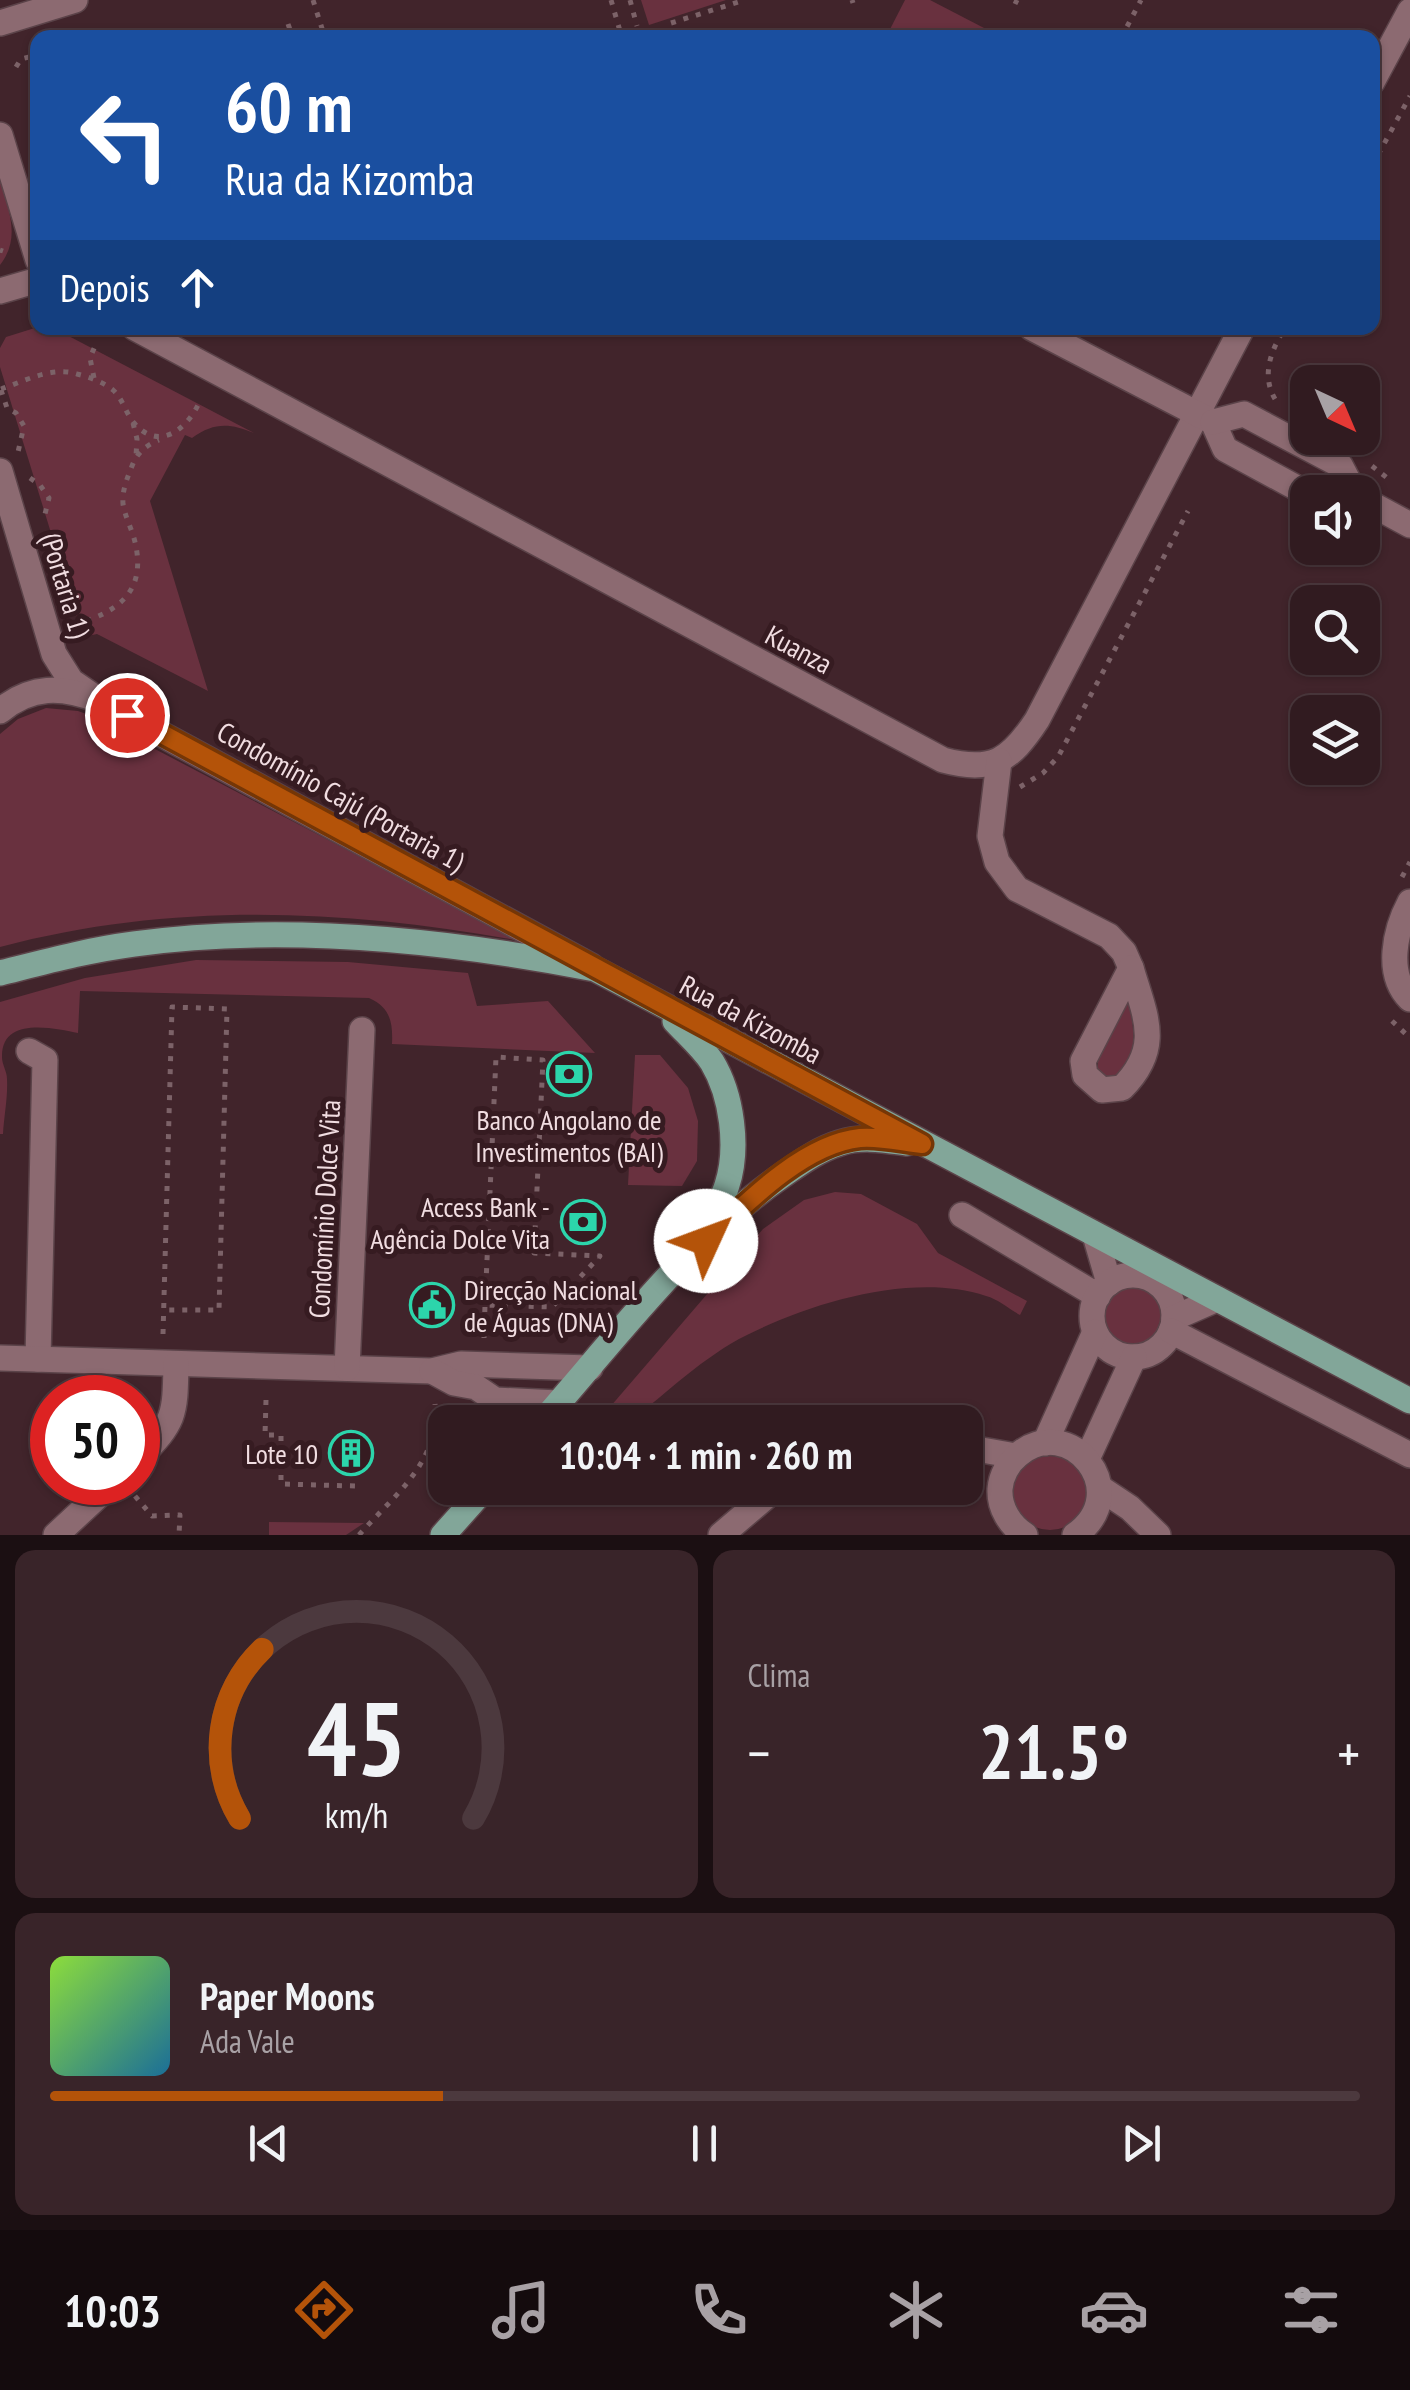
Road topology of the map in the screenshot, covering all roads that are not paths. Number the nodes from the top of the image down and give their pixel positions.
1 (75, 0) edge
2 (1410, 11) edge
3 (0, 23) edge
4 (1380, 67) edge
5 (0, 135) edge
6 (30, 234) edge
7 (30, 282) edge
8 (0, 291) edge
9 (148, 335) edge
10 (1045, 335) edge
11 (1239, 335) edge
12 (1205, 418) junction
13 (0, 471) edge
14 (1345, 475) edge
15 (1290, 484) edge
16 (1380, 509) edge
17 (1410, 525) edge
18 (12, 560) edge
19 (98, 700) junction
20 (0, 711) edge
21 (1000, 760) junction
22 (1410, 902) edge
23 (1131, 968) dead end
24 (595, 969) junction
25 (0, 973) edge
26 (1410, 999) edge
27 (662, 1006) junction
28 (361, 1042) dead end
29 (37, 1056) dead end
30 (922, 1144) junction
31 (962, 1215) dead end
32 (1095, 1235) junction
33 (680, 1265) junction
34 (1104, 1289) junction
35 (1217, 1299) junction
36 (1172, 1325) junction
37 (1094, 1332) junction
38 (1134, 1356) junction
39 (0, 1358) edge
40 (38, 1359) junction
41 (176, 1364) junction
42 (347, 1368) junction
43 (590, 1368) junction
44 (432, 1371) junction
45 (1410, 1401) edge
46 (516, 1405) edge
47 (557, 1405) edge
48 (160, 1437) edge
49 (1046, 1444) junction
50 (983, 1450) edge
51 (1016, 1456) junction
52 (1410, 1456) edge
53 (1087, 1460) junction
54 (1100, 1488) junction
55 (97, 1505) edge
56 (469, 1505) edge
57 (756, 1505) edge
58 (56, 1535) edge
59 (443, 1535) edge
60 (720, 1535) edge
61 (1025, 1535) edge
62 (1075, 1535) edge
63 (1158, 1535) edge

1 - 3 street
2 - 4 street
5 - 6 street
7 - 8 street
9 - 21 street, Kuanza
10 - 12 street
11 - 12 street
12 - 14 street
12 - 15 street
12 - 21 street
13 - 18 street, (Portaria 1)
16 - 17 street
18 - 19 street, (Portaria 1)
19 - 20 street, Condomínio Cajú (Portaria 1)
19 - 24 street, Condomínio Cajú (Portaria 1)
21 - 23 street
22 - 26 street
24 - 25 main road, Rua da Kizomba
24 - 27 main road, Rua da Kizomba
27 - 30 main road, Rua da Kizomba
27 - 33 main road
28 - 42 street, Condomínio Dolce Vita
29 - 40 street
30 - 32 main road, Rua da Kizomba
30 - 33 main road
31 - 34 street
32 - 34 street
32 - 35 main road, Rua da Kizomba
33 - 43 main road
34 - 36 street
34 - 37 street
35 - 36 street
35 - 45 main road, Rua da Kizomba
36 - 38 street
36 - 52 street
37 - 38 street
37 - 49 street
38 - 53 street
39 - 40 street
40 - 41 street
41 - 42 street
41 - 48 street
42 - 44 street
43 - 44 street
43 - 47 main road
44 - 46 street
49 - 51 street
49 - 53 street
50 - 51 street
51 - 61 street
53 - 54 street
54 - 62 street
54 - 63 street
55 - 58 street
56 - 59 main road
57 - 60 street

